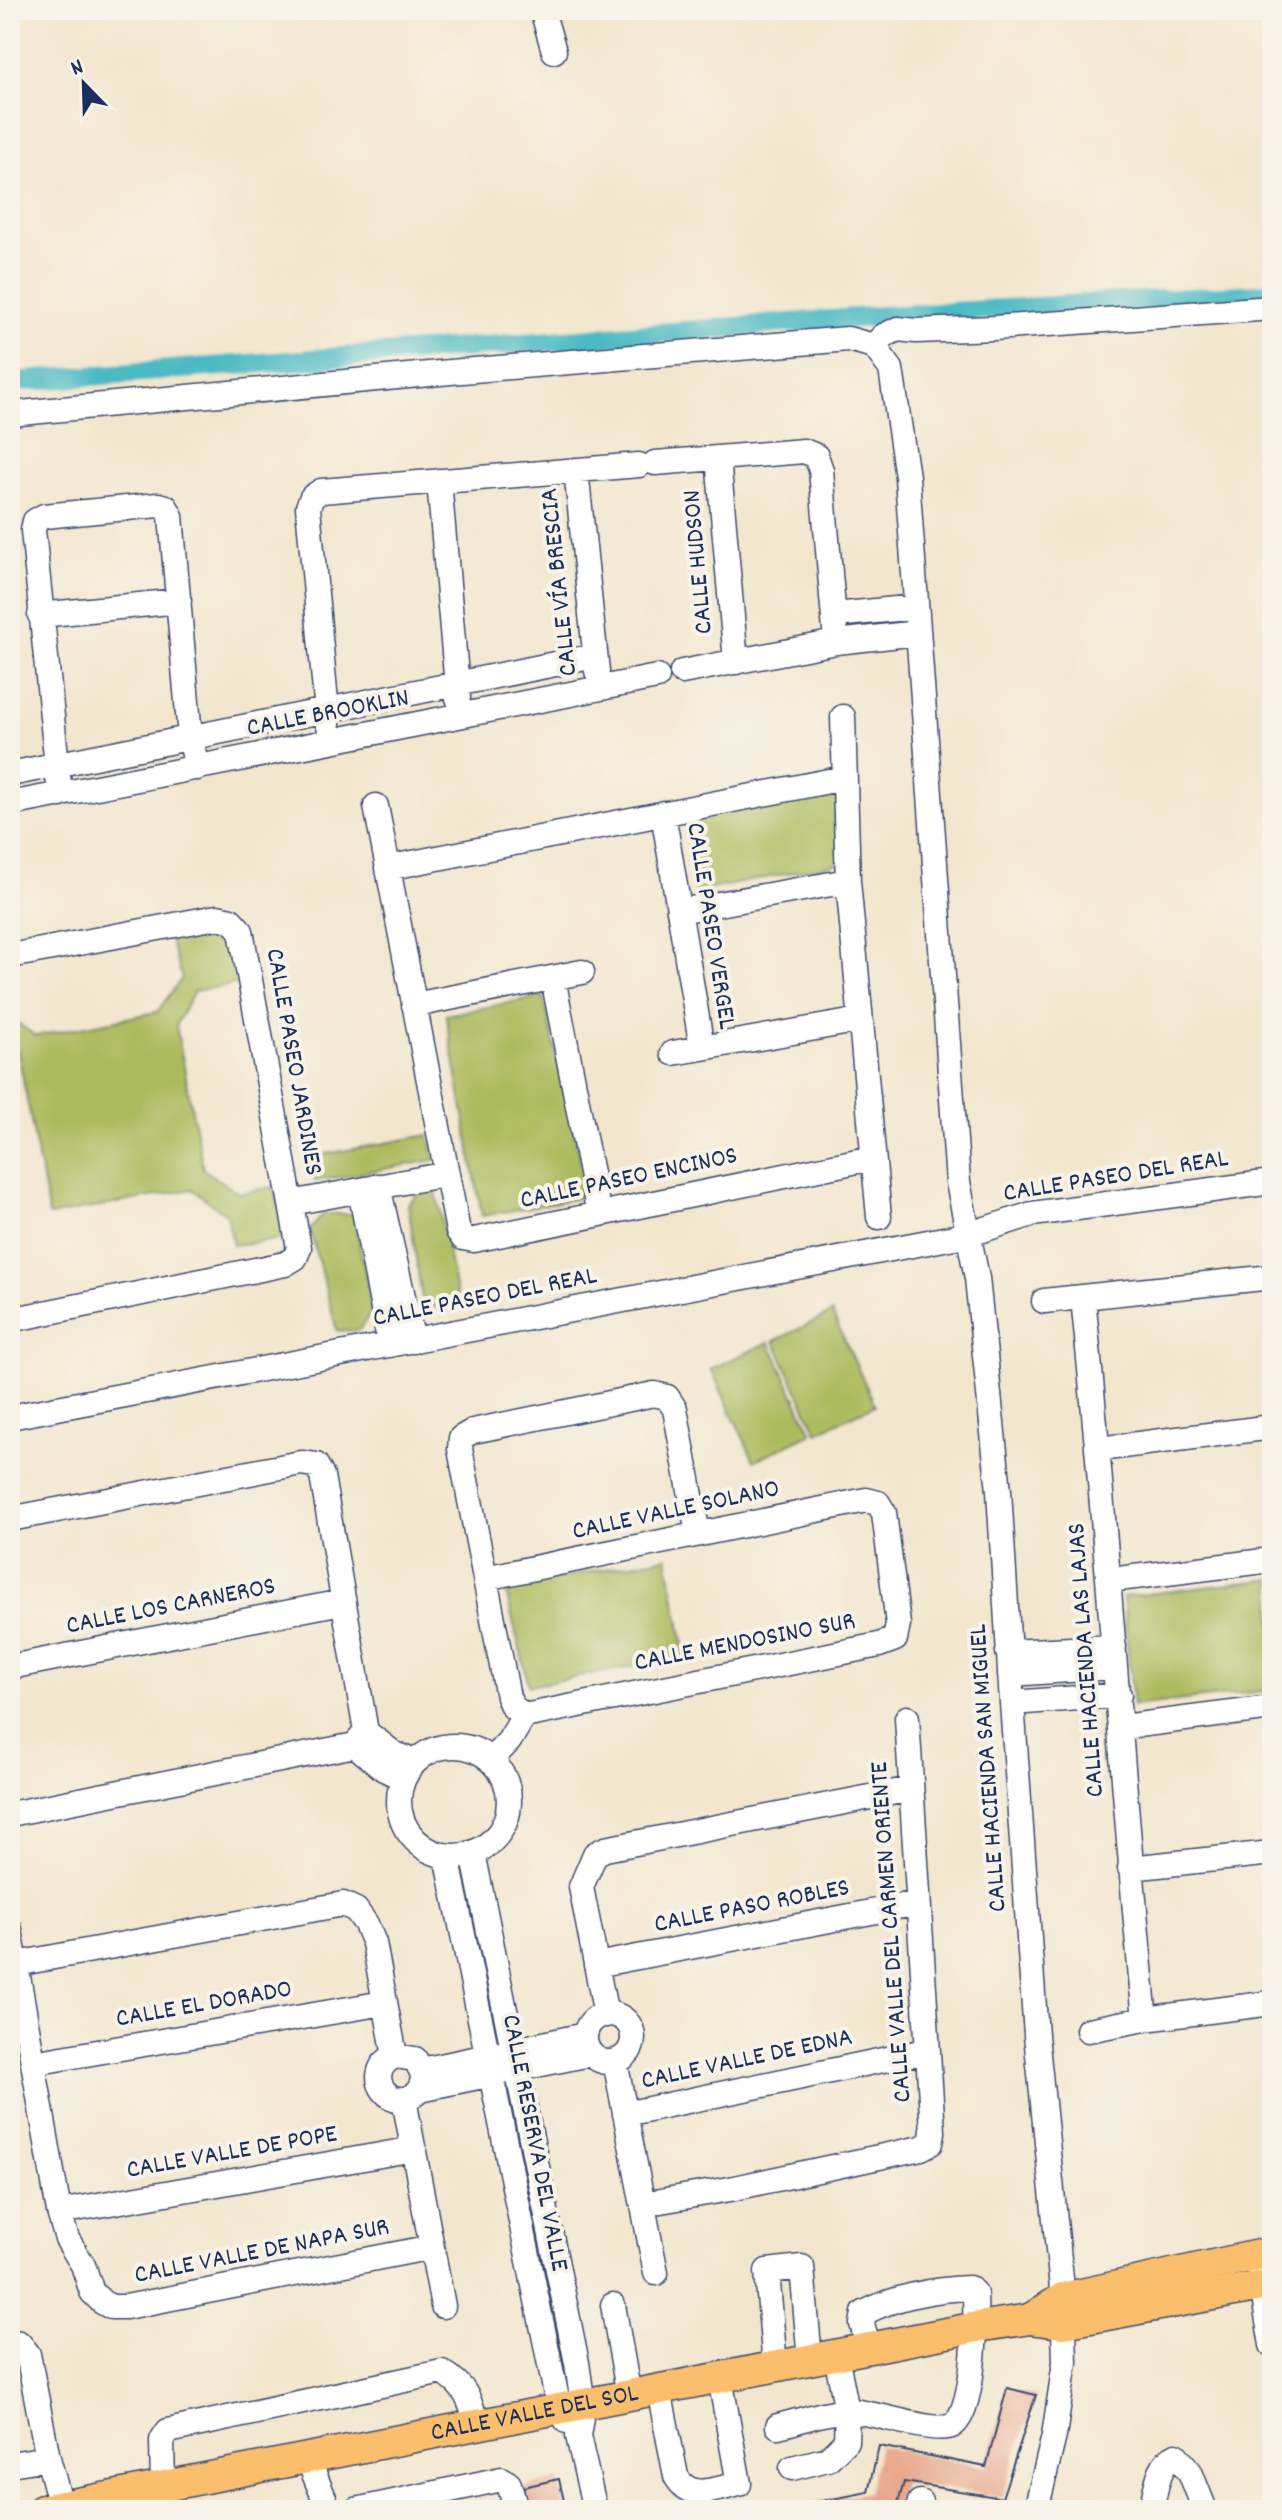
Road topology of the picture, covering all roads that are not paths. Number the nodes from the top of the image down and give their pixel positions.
1 (542, 10) edge
2 (554, 51) dead end
3 (1272, 308) edge
4 (874, 346) junction
5 (10, 414) edge
6 (718, 458) junction
7 (647, 464) joint
8 (576, 470) junction
9 (439, 481) junction
10 (179, 601) junction
11 (916, 607) junction
12 (40, 615) junction
13 (835, 615) junction
14 (918, 633) junction
15 (836, 642) junction
16 (595, 656) junction
17 (736, 662) junction
18 (682, 672) dead end
19 (657, 677) dead end
20 (456, 684) junction
21 (599, 689) junction
22 (326, 710) junction
23 (460, 717) junction
24 (843, 717) dead end
25 (190, 737) junction
26 (330, 742) junction
27 (55, 765) junction
28 (197, 768) junction
29 (10, 774) edge
30 (844, 778) junction
31 (60, 795) junction
32 (10, 804) edge
33 (376, 806) dead end
34 (663, 813) junction
35 (387, 868) junction
36 (848, 881) junction
37 (679, 911) junction
38 (10, 956) edge
39 (582, 972) dead end
40 (553, 978) junction
41 (414, 1005) junction
42 (861, 1020) junction
43 (702, 1048) junction
44 (673, 1053) dead end
45 (872, 1158) junction
46 (447, 1174) junction
47 (1272, 1182) edge
48 (369, 1188) junction
49 (291, 1203) junction
50 (599, 1214) junction
51 (879, 1217) dead end
52 (970, 1234) junction
53 (1272, 1277) edge
54 (1083, 1298) junction
55 (1044, 1301) dead end
56 (10, 1320) edge
57 (401, 1343) junction
58 (10, 1417) edge
59 (1272, 1427) edge
60 (1099, 1449) junction
61 (878, 1503) joint
62 (10, 1519) edge
63 (698, 1534) junction
64 (1272, 1560) edge
65 (485, 1578) junction
66 (1110, 1580) junction
67 (342, 1602) junction
68 (1114, 1657) junction
69 (1009, 1663) junction
70 (10, 1667) edge
71 (1119, 1695) junction
72 (1012, 1703) junction
73 (1272, 1708) edge
74 (518, 1711) junction
75 (907, 1718) dead end
76 (1122, 1727) junction
77 (361, 1739) junction
78 (484, 1755) junction
79 (409, 1770) junction
80 (911, 1789) junction
81 (10, 1814) edge
82 (473, 1853) junction
83 (1272, 1853) edge
84 (447, 1856) junction
85 (1130, 1868) junction
86 (918, 1903) junction
87 (10, 1930) edge
88 (16, 1964) junction
89 (596, 1965) junction
90 (384, 2003) junction
91 (1272, 2003) edge
92 (606, 2015) junction
93 (1145, 2019) junction
94 (1088, 2030) dead end
95 (588, 2044) junction
96 (926, 2051) junction
97 (395, 2056) junction
98 (515, 2060) junction
99 (615, 2061) junction
100 (33, 2063) junction
101 (490, 2065) junction
102 (416, 2086) junction
103 (625, 2114) junction
104 (414, 2149) junction
105 (643, 2204) junction
106 (59, 2212) junction
107 (432, 2247) junction
108 (1264, 2254) edge
109 (656, 2273) dead end
110 (1267, 2285) edge
111 (613, 2305) dead end
112 (443, 2306) dead end
113 (1064, 2310) junction
114 (977, 2327) junction
115 (1272, 2337) edge
116 (10, 2341) edge
117 (869, 2348) junction
118 (823, 2358) junction
119 (775, 2367) junction
120 (720, 2378) junction
121 (659, 2390) junction
122 (629, 2396) junction
123 (571, 2407) junction
124 (847, 2411) junction
125 (477, 2426) junction
126 (778, 2426) dead end
127 (48, 2458) junction
128 (308, 2459) junction
129 (10, 2464) edge
130 (792, 2468) dead end
131 (163, 2487) junction
132 (51, 2508) edge
133 (329, 2510) edge
134 (356, 2510) edge
135 (516, 2510) edge
136 (595, 2510) edge
137 (1036, 2510) edge
138 (1151, 2510) edge
139 (1205, 2510) edge

1 - 2 street
3 - 4 street
4 - 5 street
4 - 11 street, CALLE HACIENDA SAN MIGUEL
6 - 7 street, CALLE HUDSON
6 - 13 street, CALLE HUDSON
6 - 17 street, CALLE HUDSON
7 - 8 street, CALLE VÍA BRESCIA
8 - 9 street, CALLE VÍA BRESCIA
8 - 16 street, CALLE VÍA BRESCIA
9 - 20 street
9 - 22 street, CALLE VÍA BRESCIA
10 - 12 street
10 - 12 street
10 - 25 street
11 - 13 street
11 - 14 street, CALLE HACIENDA SAN MIGUEL
12 - 27 street
13 - 15 street
14 - 15 street
14 - 52 street, CALLE HACIENDA SAN MIGUEL
15 - 17 street
16 - 20 street, CALLE BROOKLIN
16 - 21 street, CALLE VÍA BRESCIA
17 - 18 street
19 - 21 street, CALLE BROOKLIN
20 - 22 street, CALLE BROOKLIN
20 - 23 street
21 - 23 street, CALLE BROOKLIN
22 - 25 street, CALLE BROOKLIN
22 - 26 street, CALLE VÍA BRESCIA
23 - 26 street, CALLE BROOKLIN
24 - 30 street
25 - 27 street, CALLE BROOKLIN
25 - 28 street
26 - 28 street, CALLE BROOKLIN
27 - 29 street, CALLE BROOKLIN
27 - 31 street
28 - 31 street, CALLE BROOKLIN
30 - 34 street
30 - 36 street
31 - 32 street, CALLE BROOKLIN
33 - 35 street, CALLE PASEO ENCINOS
34 - 35 street
34 - 37 street, CALLE PASEO VERGEL
35 - 41 street, CALLE PASEO ENCINOS
36 - 37 street
36 - 42 street
37 - 43 street, CALLE PASEO VERGEL
38 - 49 street, CALLE PASEO JARDINES
39 - 40 street
40 - 41 street
40 - 50 street
41 - 46 street, CALLE PASEO ENCINOS
42 - 43 street, CALLE PASEO VERGEL
42 - 45 street
43 - 44 street, CALLE PASEO VERGEL
45 - 50 street, CALLE PASEO ENCINOS
45 - 51 street
46 - 48 street
46 - 50 street, CALLE PASEO ENCINOS
47 - 52 street, CALLE PASEO DEL REAL
48 - 49 street, CALLE PASEO JARDINES
48 - 57 street
49 - 56 street, CALLE PASEO JARDINES
52 - 57 street, CALLE PASEO DEL REAL
52 - 69 street, CALLE HACIENDA SAN MIGUEL
53 - 54 street
54 - 55 street
54 - 60 street, CALLE HACIENDA LAS LAJAS
57 - 58 street, CALLE PASEO DEL REAL
59 - 60 street
60 - 66 street, CALLE HACIENDA LAS LAJAS
61 - 63 street, CALLE VALLE SOLANO
61 - 74 street, CALLE MENDOSINO SUR
62 - 67 street
63 - 65 street, CALLE VALLE SOLANO
63 - 65 street
64 - 66 street
65 - 74 street
66 - 68 street, CALLE HACIENDA LAS LAJAS
67 - 70 street, CALLE LOS CARNEROS
67 - 77 street
68 - 69 street
68 - 71 street, CALLE HACIENDA LAS LAJAS
69 - 72 street, CALLE HACIENDA SAN MIGUEL
71 - 72 street
71 - 76 street, CALLE HACIENDA LAS LAJAS
72 - 113 street, CALLE HACIENDA SAN MIGUEL
73 - 76 street
74 - 78 street
75 - 80 street, CALLE VALLE DEL CARMEN ORIENTE
76 - 85 street, CALLE HACIENDA LAS LAJAS
77 - 79 street
77 - 81 street
78 - 79 street
78 - 82 street
79 - 84 street
80 - 86 street, CALLE VALLE DEL CARMEN ORIENTE
80 - 89 street
82 - 84 street
82 - 98 street, CALLE RESERVA DEL VALLE
83 - 85 street
84 - 101 street, CALLE RESERVA DEL VALLE
85 - 93 street, CALLE HACIENDA LAS LAJAS
86 - 89 street, CALLE PASO ROBLES
86 - 96 street, CALLE VALLE DEL CARMEN ORIENTE
87 - 88 street
88 - 90 street
88 - 100 street
89 - 92 street
90 - 97 street
90 - 100 street, CALLE EL DORADO
91 - 93 street
92 - 95 street
92 - 99 street
93 - 94 street
95 - 98 street
95 - 99 street
96 - 103 street, CALLE VALLE DE EDNA
96 - 105 street, CALLE VALLE DEL CARMEN ORIENTE
97 - 102 street
97 - 102 street
98 - 101 street
98 - 123 street, CALLE RESERVA DEL VALLE
99 - 103 street
100 - 106 street
101 - 102 street
101 - 123 street, CALLE RESERVA DEL VALLE
102 - 104 street
103 - 105 street
104 - 106 street, CALLE VALLE DE POPE
104 - 107 street
105 - 109 street
106 - 107 street, CALLE VALLE DE NAPA SUR
107 - 112 street
108 - 110 street
108 - 113 main road, CALLE VALLE DEL SOL
110 - 113 main road, CALLE VALLE DEL SOL
110 - 115 street
111 - 122 street
113 - 114 main road, CALLE VALLE DEL SOL
113 - 137 street, CALLE HACIENDA SAN MIGUEL
114 - 117 main road, CALLE VALLE DEL SOL
114 - 117 street
114 - 124 street
116 - 127 street
117 - 118 main road, CALLE VALLE DEL SOL
118 - 119 main road, CALLE VALLE DEL SOL
118 - 119 street
118 - 124 street
119 - 120 main road, CALLE VALLE DEL SOL
120 - 121 main road, CALLE VALLE DEL SOL
120 - 121 street
121 - 122 main road, CALLE VALLE DEL SOL
122 - 123 main road, CALLE VALLE DEL SOL
123 - 125 main road, CALLE VALLE DEL SOL
123 - 136 street, CALLE RESERVA DEL VALLE
124 - 126 street
124 - 130 street
125 - 128 main road, CALLE VALLE DEL SOL
125 - 131 street
127 - 129 street
127 - 132 street
128 - 131 main road, CALLE VALLE DEL SOL
128 - 133 street
131 - 132 main road, CALLE VALLE DEL SOL
134 - 135 street
138 - 139 street

